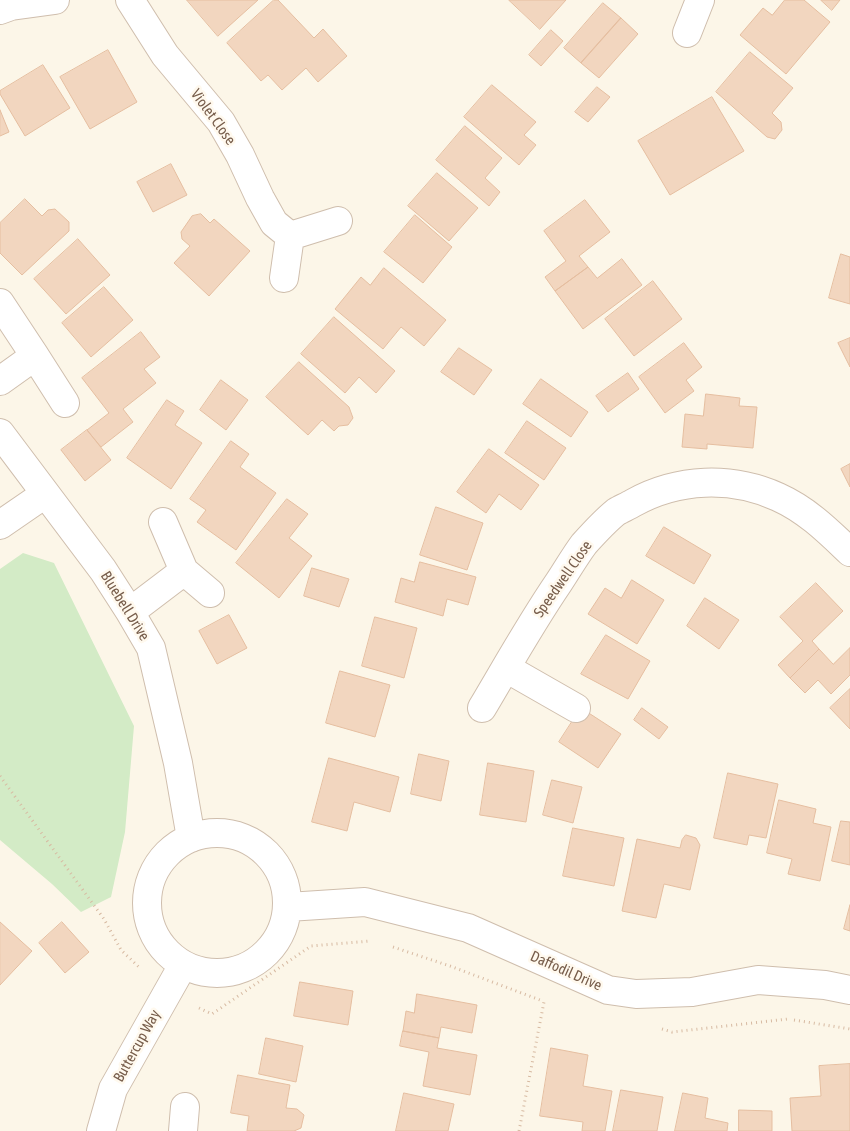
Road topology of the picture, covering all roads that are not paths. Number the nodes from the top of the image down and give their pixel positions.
1 (55, 0) edge
2 (130, 0) edge
3 (700, 0) edge
4 (0, 10) edge
5 (687, 33) dead end
6 (338, 221) dead end
7 (290, 236) junction
8 (284, 278) dead end
9 (0, 303) edge
10 (35, 356) junction
11 (0, 380) edge
12 (65, 403) dead end
13 (0, 433) edge
14 (46, 494) junction
15 (163, 522) dead end
16 (0, 525) edge
17 (850, 552) edge
18 (184, 570) junction
19 (210, 593) dead end
20 (130, 612) junction
21 (506, 668) junction
22 (482, 708) dead end
23 (576, 708) dead end
24 (191, 838) junction
25 (288, 907) junction
26 (183, 965) junction
27 (850, 990) edge
28 (102, 1131) edge

1 - 4 street
2 - 7 street, Violet Close
3 - 5 street
6 - 7 street
7 - 8 street
9 - 10 street
10 - 11 street
10 - 12 street
13 - 14 street, Bluebell Drive
14 - 16 street
14 - 20 street, Bluebell Drive
15 - 18 street
17 - 21 street, Speedwell Close
18 - 19 street
18 - 20 street
20 - 24 street, Bluebell Drive
21 - 22 street, Speedwell Close
21 - 23 street
24 - 25 street
24 - 26 street
25 - 26 street
25 - 27 street, Daffodil Drive
26 - 28 street, Buttercup Way

